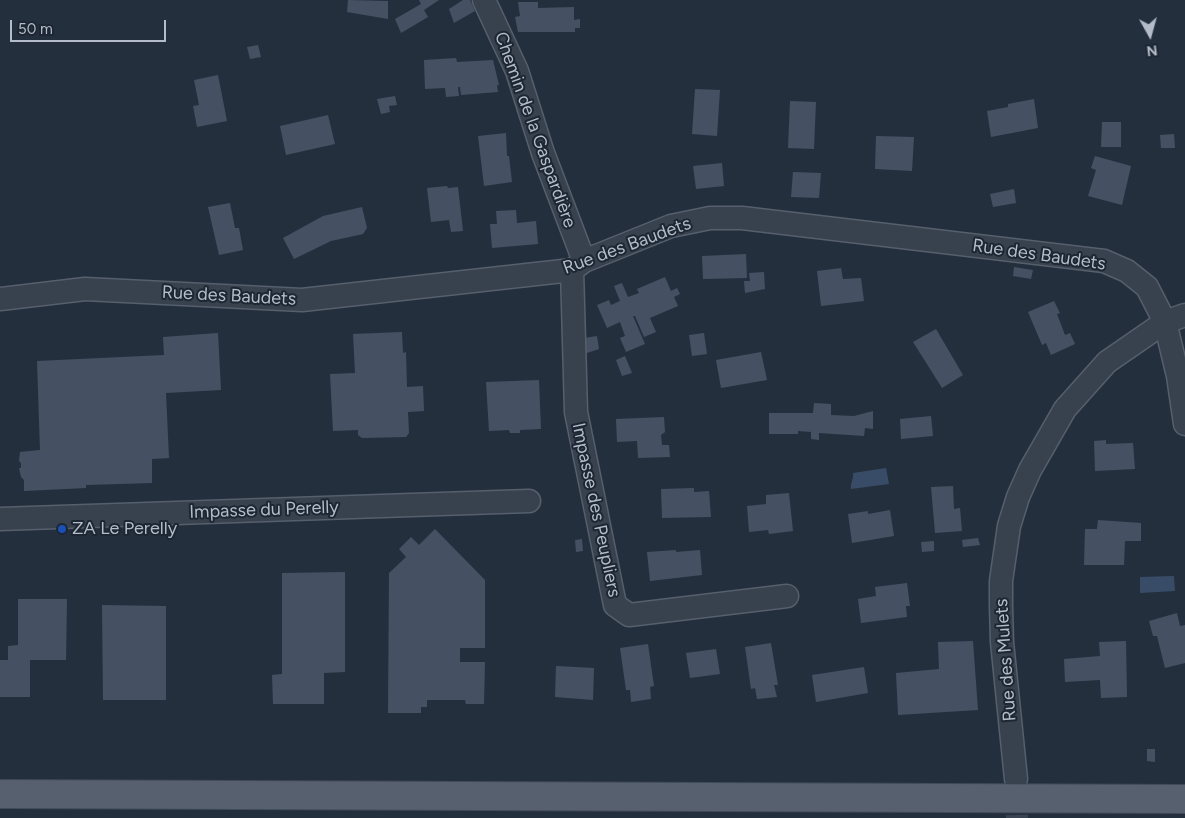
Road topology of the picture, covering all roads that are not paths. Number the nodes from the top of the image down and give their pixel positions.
1 (484, 0) edge
2 (578, 266) junction
3 (0, 299) edge
4 (1175, 318) edge
5 (1185, 424) edge
6 (529, 501) dead end
7 (0, 519) edge
8 (787, 596) dead end
9 (1016, 779) tunnel mouth
10 (0, 794) edge
11 (1185, 799) edge

1 - 2 street, Chemin de la Gaspardière
2 - 3 street, Rue des Baudets
2 - 4 street, Rue des Baudets
2 - 8 street, Impasse des Peupliers
4 - 5 street, Rue des Baudets
4 - 9 street, Rue des Mulets
6 - 7 street, Impasse du Perelly
10 - 11 main road

